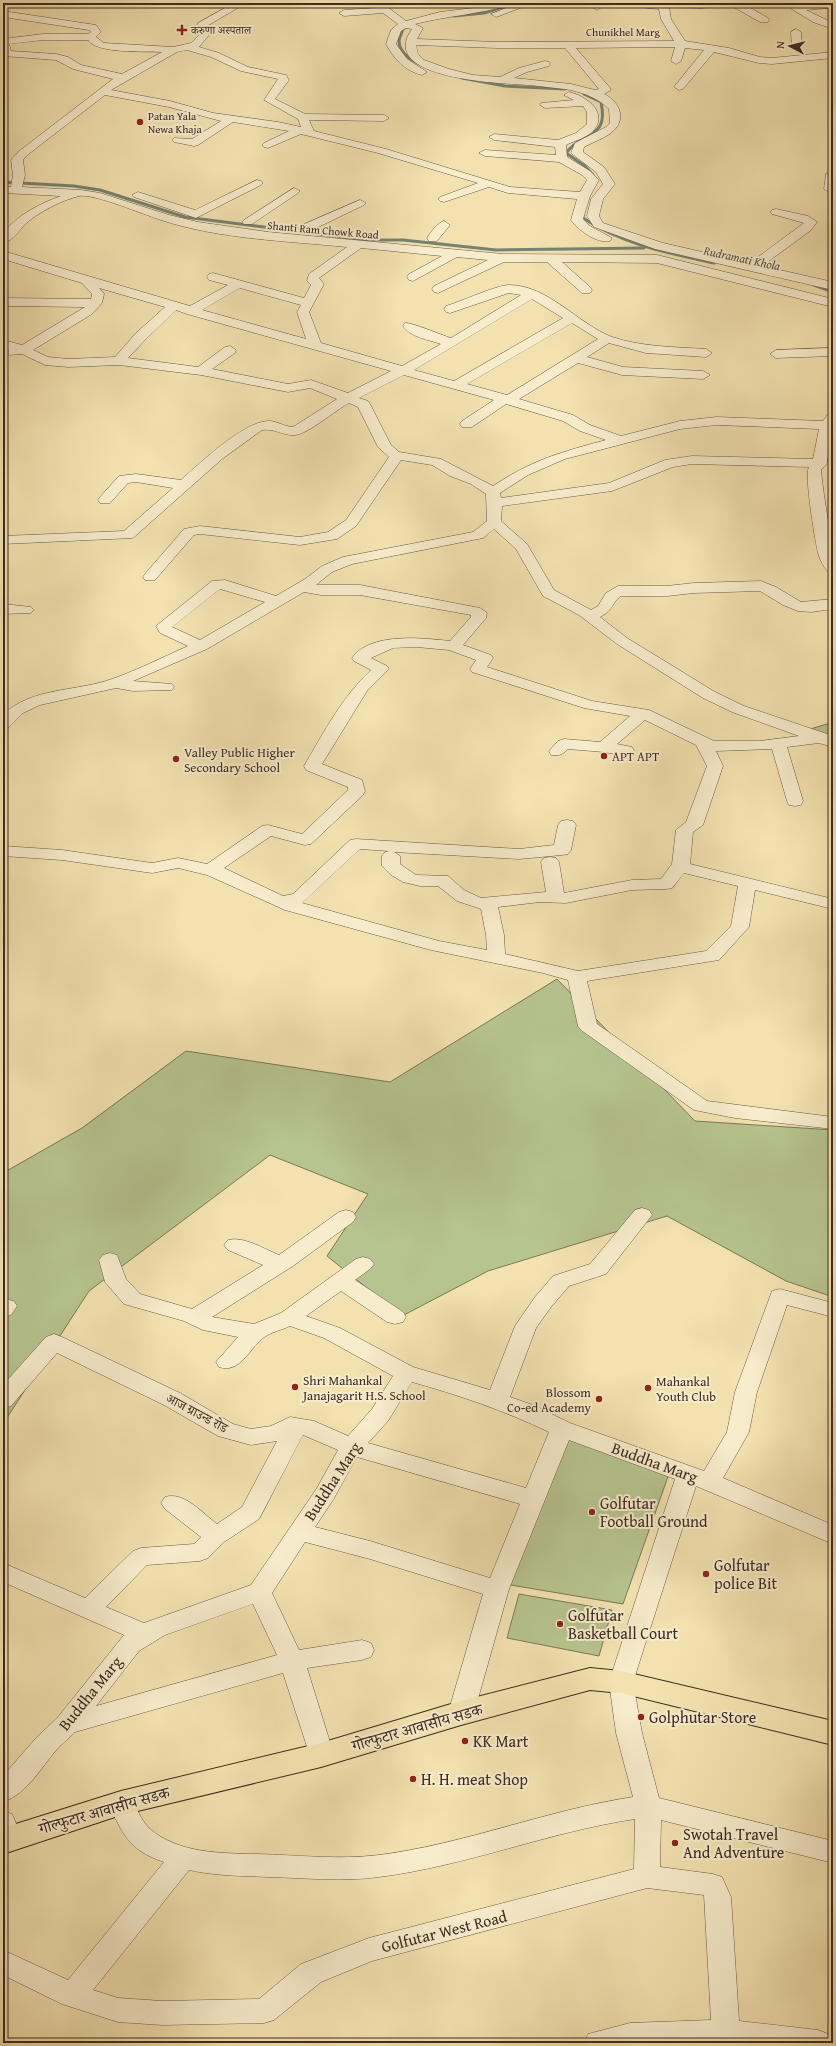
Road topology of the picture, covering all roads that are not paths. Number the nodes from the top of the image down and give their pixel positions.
1 (242, 3) edge
2 (376, 3) edge
3 (507, 3) edge
4 (528, 3) edge
5 (627, 3) edge
6 (728, 3) edge
7 (732, 3) edge
8 (665, 5) edge
9 (825, 6) dead end
10 (386, 10) junction
11 (344, 13) dead end
12 (3, 14) edge
13 (764, 20) dead end
14 (410, 26) junction
15 (833, 26) edge
16 (796, 32) dead end
17 (91, 37) junction
18 (412, 40) junction
19 (681, 44) junction
20 (568, 45) junction
21 (186, 47) junction
22 (797, 47) dead end
23 (712, 48) junction
24 (174, 50) junction
25 (767, 50) dead end
26 (738, 53) junction
27 (833, 55) edge
28 (676, 61) dead end
29 (545, 64) dead end
30 (124, 78) junction
31 (499, 81) junction
32 (679, 87) dead end
33 (104, 92) junction
34 (595, 94) junction
35 (586, 103) junction
36 (545, 105) dead end
37 (303, 117) junction
38 (384, 118) dead end
39 (231, 119) junction
40 (305, 131) junction
41 (494, 137) dead end
42 (178, 140) dead end
43 (560, 144) junction
44 (268, 145) dead end
45 (485, 152) dead end
46 (562, 159) junction
47 (832, 174) dead end
48 (3, 179) edge
49 (257, 182) dead end
50 (489, 183) junction
51 (18, 184) junction
52 (3, 190) edge
53 (833, 191) edge
54 (294, 192) dead end
55 (80, 193) junction
56 (584, 196) junction
57 (444, 199) dead end
58 (360, 203) dead end
59 (776, 212) dead end
60 (195, 214) junction
61 (248, 222) junction
62 (444, 225) dead end
63 (304, 229) junction
64 (382, 235) dead end
65 (418, 237) dead end
66 (433, 238) junction
67 (3, 240) edge
68 (446, 240) dead end
69 (473, 243) dead end
70 (648, 243) junction
71 (358, 245) junction
72 (553, 246) dead end
73 (592, 246) dead end
74 (622, 246) junction
75 (454, 254) junction
76 (3, 255) edge
77 (503, 258) junction
78 (551, 259) junction
79 (753, 267) junction
80 (213, 277) dead end
81 (413, 277) dead end
82 (87, 281) junction
83 (831, 283) edge
84 (238, 284) junction
85 (438, 289) dead end
86 (586, 290) dead end
87 (531, 294) junction
88 (3, 302) edge
89 (96, 303) junction
90 (307, 303) junction
91 (833, 303) edge
92 (173, 306) junction
93 (450, 309) dead end
94 (191, 311) junction
95 (572, 318) junction
96 (409, 326) dead end
97 (607, 339) junction
98 (452, 342) junction
99 (3, 344) edge
100 (315, 345) junction
101 (24, 350) junction
102 (230, 350) dead end
103 (833, 352) edge
104 (706, 353) dead end
105 (3, 354) edge
106 (776, 354) dead end
107 (576, 358) junction
108 (119, 361) junction
109 (404, 370) junction
110 (201, 371) junction
111 (703, 375) dead end
112 (456, 385) junction
113 (349, 398) junction
114 (507, 400) junction
115 (831, 422) edge
116 (467, 424) dead end
117 (619, 440) junction
118 (397, 456) junction
119 (820, 463) junction
120 (185, 485) junction
121 (494, 498) junction
122 (106, 500) dead end
123 (494, 522) junction
124 (3, 540) edge
125 (833, 569) edge
126 (150, 577) dead end
127 (302, 587) junction
128 (278, 601) junction
129 (833, 604) edge
130 (3, 610) edge
131 (26, 610) dead end
132 (589, 616) junction
133 (201, 646) junction
134 (454, 646) junction
135 (116, 683) junction
136 (166, 687) dead end
137 (643, 713) junction
138 (3, 724) edge
139 (826, 740) edge
140 (703, 742) junction
141 (778, 743) junction
142 (604, 747) junction
143 (557, 751) dead end
144 (626, 751) dead end
145 (795, 801) dead end
146 (567, 826) dead end
147 (3, 851) edge
148 (391, 856) dead end
149 (550, 862) dead end
150 (681, 865) junction
151 (210, 870) junction
152 (747, 883) junction
153 (556, 898) junction
154 (282, 902) junction
155 (489, 904) junction
156 (833, 904) edge
157 (496, 958) junction
158 (577, 977) junction
159 (833, 1123) edge
160 (642, 1215) dead end
161 (346, 1217) dead end
162 (235, 1245) dead end
163 (110, 1260) dead end
164 (280, 1264) junction
165 (363, 1264) dead end
166 (341, 1281) junction
167 (3, 1306) edge
168 (3, 1310) edge
169 (833, 1310) edge
170 (195, 1317) junction
171 (395, 1317) dead end
172 (289, 1318) junction
173 (256, 1332) junction
174 (227, 1362) dead end
175 (406, 1373) junction
176 (3, 1400) edge
177 (497, 1401) junction
178 (296, 1426) junction
179 (562, 1429) junction
180 (350, 1447) junction
181 (698, 1478) junction
182 (533, 1499) junction
183 (173, 1503) dead end
184 (299, 1532) junction
185 (833, 1535) edge
186 (216, 1536) junction
187 (3, 1572) edge
188 (497, 1589) junction
189 (260, 1592) junction
190 (89, 1609) junction
191 (145, 1634) junction
192 (362, 1650) dead end
193 (292, 1661) junction
194 (621, 1682) junction
195 (461, 1713) junction
196 (67, 1724) junction
197 (833, 1733) edge
198 (321, 1755) junction
199 (3, 1791) edge
200 (121, 1803) junction
201 (648, 1806) junction
202 (5, 1834) edge
203 (833, 1852) edge
204 (182, 1858) junction
205 (647, 1877) junction
206 (3, 1962) edge
207 (72, 1995) junction
208 (726, 2032) junction
209 (673, 2039) edge
210 (598, 2043) edge
211 (818, 2043) edge

1 - 21 street
2 - 10 street
3 - 14 street
4 - 14 street
5 - 8 street
6 - 8 street
7 - 13 street
8 - 19 street
9 - 15 street
10 - 11 street
10 - 14 street
12 - 17 street
14 - 18 street
14 - 35 street
16 - 22 street
17 - 24 street
17 - 30 street
18 - 20 street, Chunikhel Marg
18 - 31 street
19 - 20 street, Chunikhel Marg
19 - 23 street, Chunikhel Marg
19 - 28 street
20 - 34 street
21 - 24 street
21 - 37 street
23 - 26 street, Chunikhel Marg
23 - 32 street
24 - 30 street
25 - 26 street
26 - 27 street, Chunikhel Marg
29 - 31 street
30 - 33 street
31 - 34 street
33 - 39 street
33 - 51 street
34 - 70 street
35 - 36 street
35 - 43 street
37 - 38 street
37 - 40 street
39 - 40 street
39 - 42 street
40 - 44 street
40 - 50 street
41 - 43 street
43 - 46 street
45 - 46 street
46 - 56 street
47 - 53 street
48 - 51 street, Shanti Ram Chowk Road
49 - 60 street
50 - 56 street
50 - 57 street
51 - 52 street
51 - 55 street
51 - 60 street, Shanti Ram Chowk Road
54 - 61 street
55 - 67 street
55 - 71 street
56 - 74 street
58 - 63 street
59 - 79 street
60 - 61 street, Shanti Ram Chowk Road
61 - 63 street, Shanti Ram Chowk Road
62 - 66 street
63 - 64 street, Shanti Ram Chowk Road
65 - 66 street
66 - 68 street
69 - 72 street
70 - 74 street
70 - 79 street
71 - 75 street
71 - 90 street
73 - 74 street
75 - 77 street
75 - 81 street
76 - 82 street
77 - 78 street
77 - 85 street
78 - 86 street
78 - 91 street
79 - 83 street
80 - 84 street
82 - 89 street
82 - 92 street
84 - 90 street
84 - 94 street
87 - 93 street
87 - 95 street
87 - 98 street
88 - 89 street
89 - 101 street
90 - 100 street
92 - 94 street
92 - 108 street
94 - 100 street
95 - 97 street
95 - 112 street
96 - 98 street
97 - 104 street
97 - 107 street
98 - 109 street
99 - 101 street
100 - 109 street
101 - 105 street
101 - 108 street
102 - 110 street
103 - 106 street
107 - 111 street
107 - 114 street
108 - 110 street
109 - 112 street
109 - 113 street
110 - 113 street
112 - 114 street
113 - 118 street
113 - 120 street
114 - 116 street
114 - 117 street
115 - 117 street
115 - 119 street
117 - 121 street
118 - 121 street
118 - 126 street
119 - 121 street
119 - 125 street
120 - 122 street
120 - 124 street
121 - 123 street
123 - 127 street
123 - 132 street
127 - 128 street
127 - 134 street
128 - 133 street
128 - 133 street
129 - 132 street
130 - 131 street
132 - 139 street
133 - 135 street
134 - 137 street
134 - 151 street
135 - 136 street
135 - 138 street
137 - 140 street
137 - 142 street
139 - 141 street
140 - 141 street
140 - 150 street
141 - 145 street
142 - 143 street
142 - 144 street
146 - 154 street
147 - 151 street
148 - 155 street
149 - 153 street
150 - 152 street
150 - 153 street
151 - 154 street
152 - 156 street
152 - 158 street
153 - 155 street
154 - 157 street
155 - 157 street
157 - 158 street
158 - 159 street
160 - 177 street
161 - 164 street
162 - 164 street
163 - 170 street
164 - 170 street
165 - 166 street
166 - 171 street
166 - 172 street
167 - 168 street
169 - 181 street
170 - 173 street
172 - 173 street
172 - 175 street
173 - 174 street
175 - 177 street, Buddha Marg
175 - 180 street, Buddha Marg
176 - 178 street, आज ग्राउन्ड रोड
177 - 179 street, Buddha Marg
178 - 180 street
178 - 186 street
179 - 181 street, Buddha Marg
179 - 182 street
180 - 182 street
180 - 184 street, Buddha Marg
181 - 185 street, Buddha Marg
181 - 194 street
182 - 188 street
183 - 186 street
184 - 188 street
184 - 189 street, Buddha Marg
186 - 190 street
187 - 190 street
188 - 195 street
189 - 191 street, Buddha Marg
189 - 193 street
190 - 191 street
191 - 196 street, Buddha Marg
192 - 193 street
193 - 196 street
193 - 198 street
194 - 195 main road, गोल्फुटार आवासीय सडक
194 - 197 main road, गोल्फुटार आवासीय सडक
194 - 201 street
195 - 198 main road, गोल्फुटार आवासीय सडक
196 - 199 street, Buddha Marg
198 - 200 main road, गोल्फुटार आवासीय सडक
200 - 202 main road, गोल्फुटार आवासीय सडक
200 - 204 street
201 - 203 street
201 - 204 street
201 - 205 street
204 - 207 street
205 - 207 street, Golfutar West Road
205 - 208 street
206 - 207 street, Golfutar West Road
208 - 209 street
208 - 211 street
209 - 210 street

